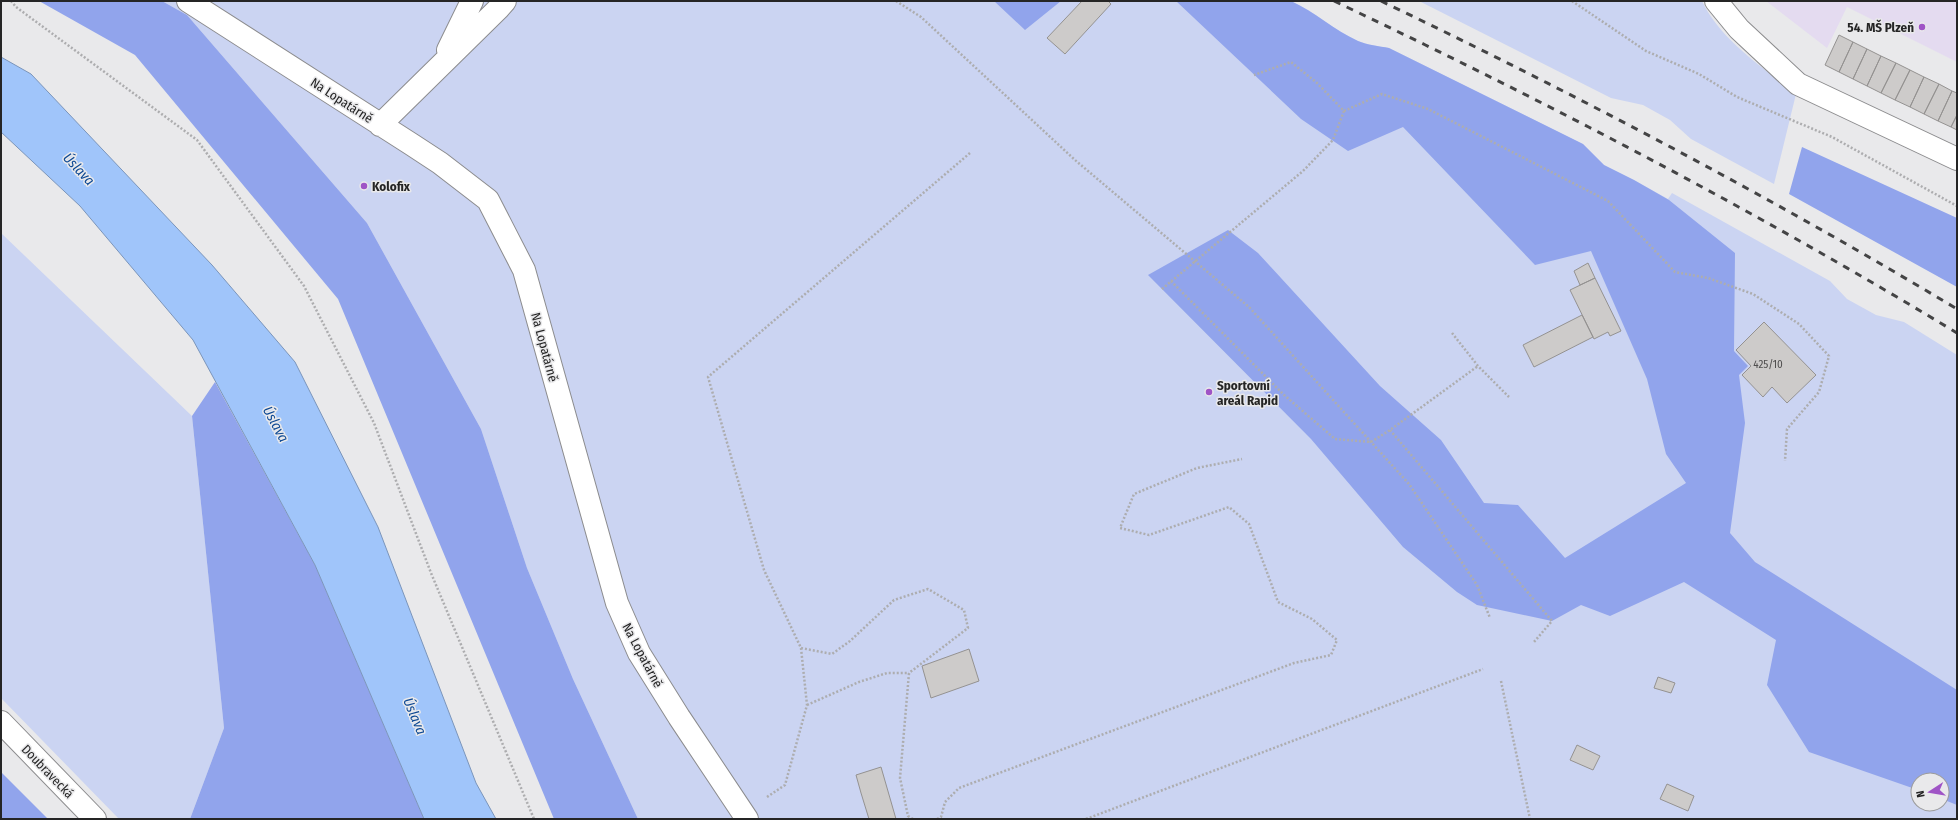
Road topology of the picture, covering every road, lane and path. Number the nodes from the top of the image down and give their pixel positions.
1 (11, 1) edge
2 (188, 1) edge
3 (472, 1) edge
4 (505, 1) edge
5 (896, 1) edge
6 (1572, 1) edge
7 (1716, 1) edge
8 (441, 63) junction
9 (1254, 75) dead end
10 (1344, 111) junction
11 (380, 124) junction
12 (970, 153) dead end
13 (1957, 159) edge
14 (1957, 206) edge
15 (1195, 262) junction
16 (1171, 281) junction
17 (1162, 289) dead end
18 (1452, 334) dead end
19 (1478, 366) junction
20 (1509, 397) dead end
21 (1390, 430) junction
22 (1371, 442) junction
23 (1242, 459) dead end
24 (1785, 461) dead end
25 (1490, 618) dead end
26 (1534, 642) dead end
27 (801, 648) junction
28 (1483, 670) dead end
29 (908, 673) junction
30 (1501, 681) dead end
31 (807, 705) junction
32 (1, 722) edge
33 (746, 816) edge
34 (95, 819) edge
35 (534, 819) edge
36 (913, 819) edge
37 (937, 819) edge
38 (1086, 819) edge
39 (1530, 819) edge

1 - 35 path
2 - 11 street, Na Lopatárně
3 - 8 street
4 - 8 street
5 - 15 path
6 - 14 path
7 - 13 street
8 - 11 street
9 - 10 path
10 - 15 path
10 - 24 path
11 - 33 street, Na Lopatárně
12 - 27 path
15 - 16 path
15 - 22 path
16 - 17 path
16 - 22 path
18 - 19 path
19 - 20 path
19 - 21 path
21 - 22 path
21 - 26 path
22 - 25 path
23 - 37 path
27 - 29 path
27 - 31 path
28 - 38 path
29 - 31 path
29 - 36 path
30 - 39 path
31 - 33 path
32 - 34 street, Doubravecká

